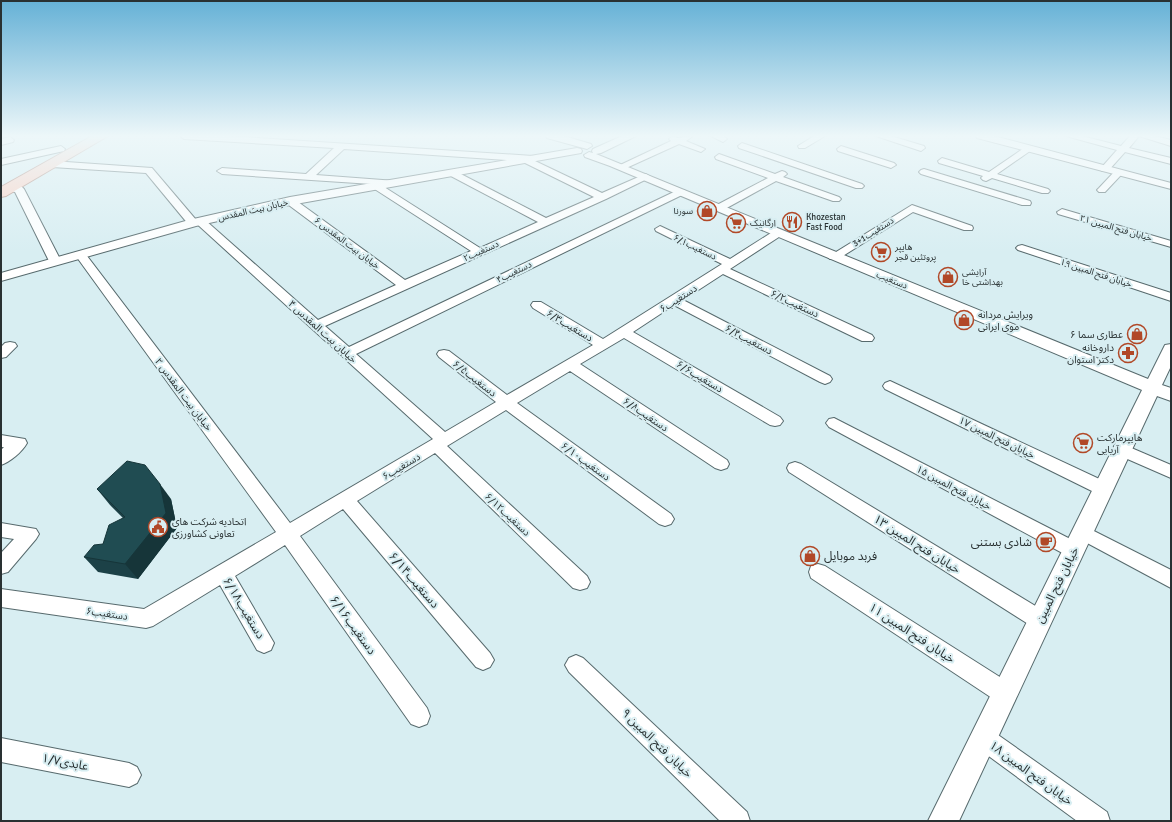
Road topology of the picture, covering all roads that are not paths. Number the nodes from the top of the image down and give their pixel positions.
1 (24, 174) edge
2 (31, 174) edge
3 (153, 174) edge
4 (270, 174) edge
5 (311, 174) edge
6 (444, 174) edge
7 (455, 174) edge
8 (559, 174) edge
9 (640, 174) edge
10 (769, 174) edge
11 (781, 174) edge
12 (825, 174) edge
13 (932, 174) edge
14 (1117, 174) edge
15 (1124, 174) edge
16 (990, 175) joint
17 (308, 177) junction
18 (646, 177) junction
19 (776, 177) junction
20 (393, 183) junction
21 (376, 186) junction
22 (859, 186) dead end
23 (1171, 186) edge
24 (974, 187) junction
25 (4, 188) edge
26 (1102, 190) dead end
27 (1045, 191) dead end
28 (680, 192) junction
29 (603, 197) junction
30 (836, 199) dead end
31 (290, 201) junction
32 (1026, 203) dead end
33 (719, 208) junction
34 (1062, 212) dead end
35 (197, 222) junction
36 (546, 222) junction
37 (968, 228) dead end
38 (660, 230) dead end
39 (778, 233) junction
40 (1171, 244) edge
41 (1022, 248) dead end
42 (479, 252) junction
43 (80, 254) junction
44 (834, 256) junction
45 (55, 261) junction
46 (726, 266) junction
47 (1, 277) edge
48 (404, 285) junction
49 (1171, 297) edge
50 (674, 300) junction
51 (537, 305) dead end
52 (316, 325) junction
53 (624, 332) junction
54 (867, 338) dead end
55 (603, 345) junction
56 (1171, 349) edge
57 (347, 353) junction
58 (444, 354) dead end
59 (570, 364) junction
60 (825, 379) dead end
61 (890, 386) dead end
62 (1162, 392) edge
63 (507, 402) junction
64 (775, 420) dead end
65 (834, 423) dead end
66 (1, 441) edge
67 (440, 442) junction
68 (1122, 450) junction
69 (1, 460) edge
70 (721, 464) dead end
71 (795, 468) dead end
72 (1171, 472) edge
73 (1104, 489) junction
74 (345, 499) junction
75 (665, 519) dead end
76 (1, 530) edge
77 (288, 534) junction
78 (1078, 541) junction
79 (1, 566) edge
80 (818, 572) dead end
81 (223, 573) junction
82 (1171, 580) edge
83 (580, 582) dead end
84 (1, 598) edge
85 (1040, 620) junction
86 (264, 643) dead end
87 (483, 660) dead end
88 (576, 666) dead end
89 (1006, 694) junction
90 (419, 716) dead end
91 (983, 738) junction
92 (1, 750) edge
93 (129, 775) dead end
94 (738, 821) edge
95 (943, 821) edge
96 (1098, 821) edge

1 - 25 main road
2 - 25 main road
3 - 35 street, خیابان بیت المقدس ۴
4 - 17 street
5 - 17 street
6 - 20 street, خیابان بیت المقدس
7 - 36 street
8 - 29 street
9 - 18 street, دستغیب
10 - 19 street
11 - 19 street
12 - 22 street
13 - 24 street
14 - 26 street
15 - 23 street
16 - 24 street
16 - 27 street
17 - 20 street
18 - 28 street, دستغیب
18 - 29 street, ۲دستغیب
19 - 30 street
19 - 33 street
20 - 21 street, خیابان بیت المقدس
21 - 31 street, خیابان بیت المقدس
21 - 42 street
24 - 32 street
25 - 45 street
28 - 33 street, دستغیب
28 - 57 street, دستغیب۴
29 - 36 street, ۲دستغیب
31 - 35 street, خیابان بیت المقدس
31 - 48 street, خیابان بیت المقدس ۶
33 - 39 street, دستغیب
34 - 40 street, خیابان فتح المبین ۲۱
35 - 43 street, خیابان بیت المقدس
35 - 52 street, خیابان بیت المقدس ۴
36 - 42 street, ۲دستغیب
37 - 44 street, 3+1دستغیب
38 - 46 street, دستغیب۶/۱
39 - 44 street, دستغیب
39 - 46 street, دستغیب۶
41 - 49 street, خیابان فتح المبین ۱۹
42 - 48 street, ۲دستغیب
43 - 45 street, خیابان بیت المقدس
43 - 77 street, خیابان بیت المقدس ۲
44 - 62 street, دستغیب
45 - 47 street, خیابان بیت المقدس
46 - 50 street, دستغیب۶
46 - 54 street, دستغیب۶/۲
48 - 52 street, ۲دستغیب
50 - 53 street, دستغیب۶
50 - 60 street, دستغیب۶/۴
51 - 55 street, دستغیب۶/۳
52 - 57 street, خیابان بیت المقدس ۴
53 - 55 street, دستغیب۶
53 - 64 street, دستغیب۶/۶
55 - 59 street, دستغیب۶
56 - 62 street, خیابان فتح المبین
57 - 67 street, خیابان بیت المقدس ۴
58 - 63 street, دستغیب۶/۵
59 - 63 street, دستغیب۶
59 - 70 street, دستغیب۶/۸
61 - 73 street, خیابان فتح المبین ۱۷
62 - 68 street, خیابان فتح المبین
63 - 67 street, دستغیب۶
63 - 75 street, دستغیب۶/۱۰
65 - 78 street, خیابان فتح المبین ۱۵
66 - 69 street
67 - 74 street, دستغیب۶
67 - 83 street, دستغیب۶/۱۲
68 - 72 street
68 - 73 street, خیابان فتح المبین
71 - 85 street, خیابان فتح المبین ۱۳
73 - 78 street, خیابان فتح المبین
74 - 77 street, دستغیب۶
74 - 87 street, دستغیب۶/۱۴
76 - 79 street
77 - 81 street, دستغیب۶
77 - 90 street, دستغیب۶/۱۶
78 - 82 street, خیابان فتح المبین ۱۵
78 - 85 street, خیابان فتح المبین
80 - 89 street, خیابان فتح المبین ۱۱
81 - 84 street, دستغیب۶
81 - 86 street, دستغیب۶/۱۸
85 - 89 street, خیابان فتح المبین
88 - 94 street, خیابان فتح المبین ۹
89 - 91 street, خیابان فتح المبین
91 - 95 street, خیابان فتح المبین
91 - 96 street, خیابان فتح المبین ۱۸
92 - 93 street, عابدی۱/۷

